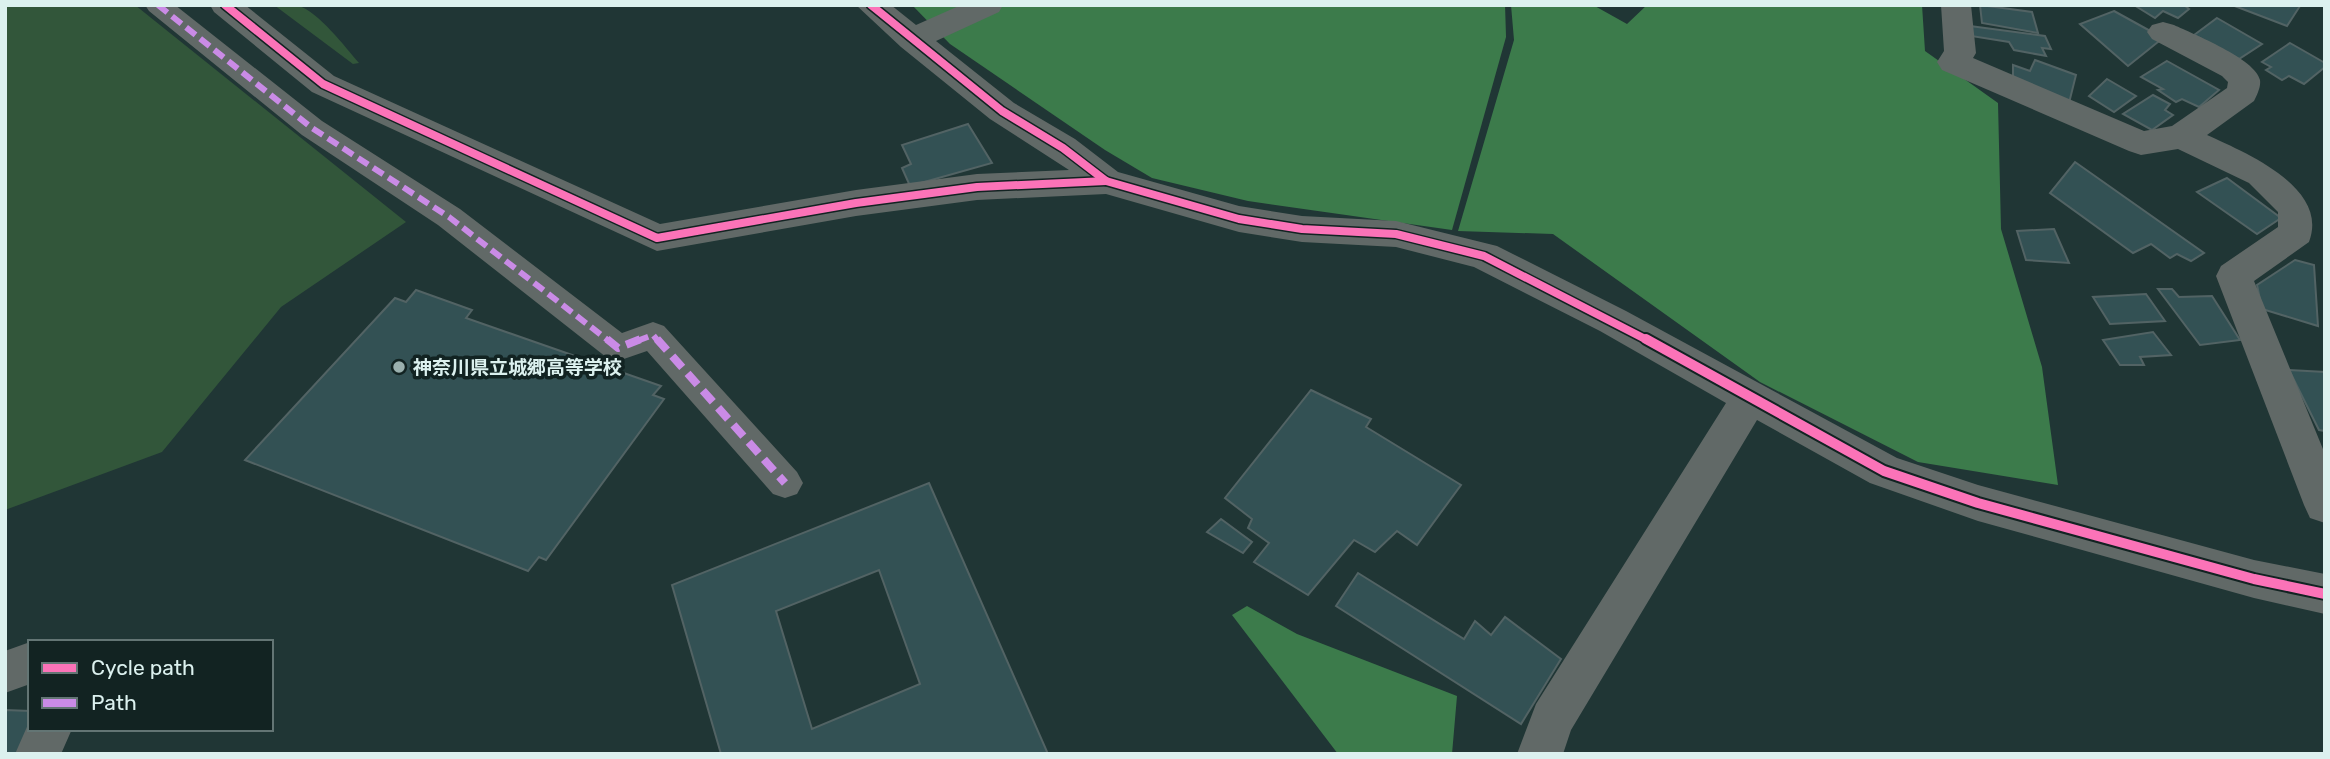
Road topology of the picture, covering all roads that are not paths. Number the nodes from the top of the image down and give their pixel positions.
1 (158, 5) edge
2 (225, 5) edge
3 (871, 5) edge
4 (988, 5) edge
5 (1956, 5) edge
6 (2163, 32) dead end
7 (912, 40) junction
8 (2181, 137) junction
9 (1106, 181) junction
10 (1749, 398) junction
11 (2314, 451) edge
12 (785, 483) dead end
13 (2325, 505) edge
14 (2325, 594) edge
15 (28, 664) edge
16 (5, 672) edge
17 (48, 731) edge
18 (38, 754) edge
19 (1539, 754) edge

1 - 12 street
2 - 9 street
3 - 7 street
4 - 7 street
5 - 8 street
6 - 8 street
7 - 9 street
8 - 11 street
9 - 10 street
10 - 14 street
10 - 19 street
11 - 13 street
15 - 16 street
17 - 18 street

